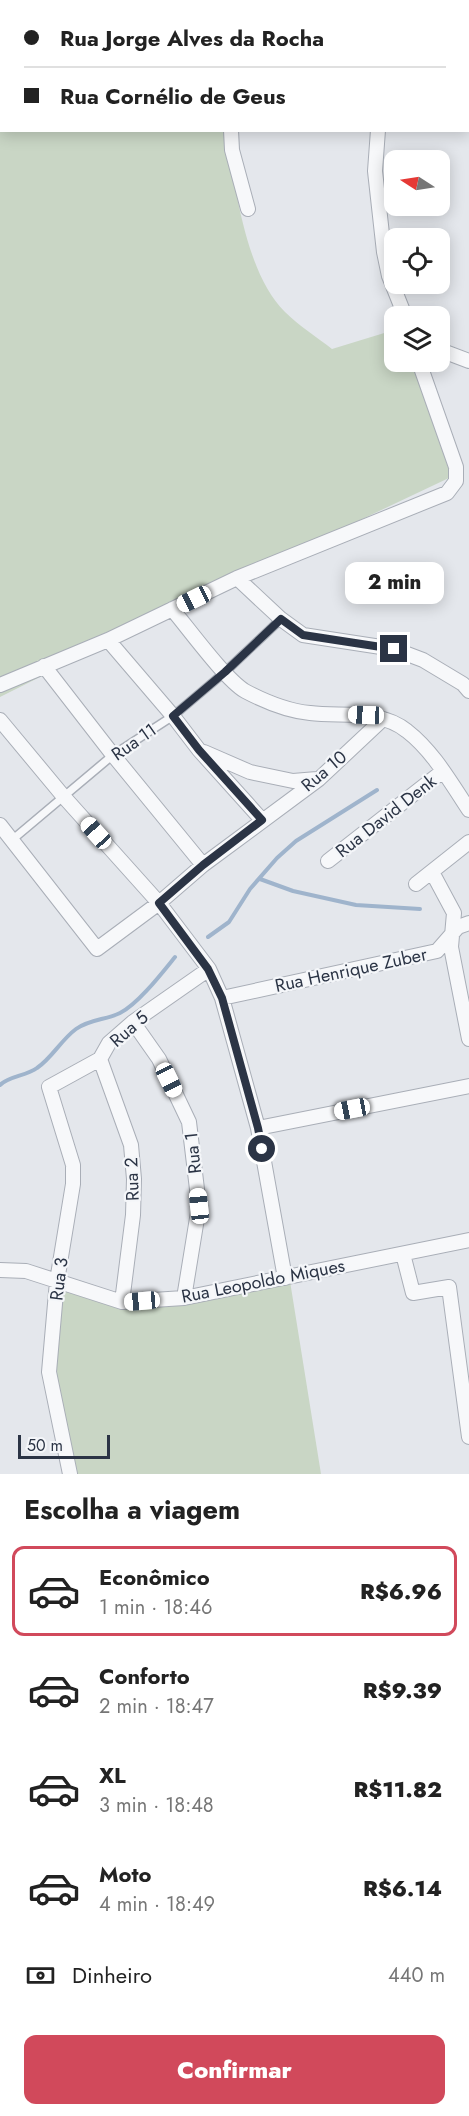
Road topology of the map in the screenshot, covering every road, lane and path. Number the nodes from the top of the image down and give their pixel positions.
1 (231, 132) edge
2 (378, 132) edge
3 (248, 209) dead end
4 (401, 306) edge
5 (450, 354) edge
6 (469, 361) edge
7 (423, 372) edge
8 (237, 578) junction
9 (172, 609) junction
10 (281, 619) junction
11 (108, 640) junction
12 (44, 666) junction
13 (225, 672) junction
14 (0, 686) edge
15 (469, 691) edge
16 (173, 716) junction
17 (383, 719) junction
18 (0, 720) edge
19 (199, 750) junction
20 (113, 755) junction
21 (443, 771) junction
22 (319, 779) junction
23 (64, 797) junction
24 (469, 810) edge
25 (262, 820) junction
26 (0, 825) edge
27 (12, 840) junction
28 (469, 842) edge
29 (328, 861) dead end
30 (203, 865) junction
31 (432, 872) junction
32 (416, 884) dead end
33 (159, 903) junction
34 (469, 923) edge
35 (453, 932) junction
36 (208, 969) junction
37 (222, 998) junction
38 (132, 1022) junction
39 (469, 1039) edge
40 (100, 1059) junction
41 (469, 1086) edge
42 (49, 1087) joint
43 (258, 1128) junction
44 (469, 1240) edge
45 (403, 1254) junction
46 (0, 1270) edge
47 (285, 1278) junction
48 (57, 1281) junction
49 (184, 1298) junction
50 (122, 1302) junction
51 (469, 1437) edge
52 (70, 1474) edge

1 - 3 street
2 - 4 street
5 - 6 street
7 - 8 street
8 - 9 street
8 - 10 street
9 - 11 street
9 - 13 street
10 - 13 lane, Rua 11
10 - 15 street
11 - 12 street
11 - 16 street
12 - 14 street
12 - 20 street
13 - 16 lane, Rua 11
13 - 17 street
16 - 19 street
16 - 20 lane, Rua 11
17 - 21 street
17 - 22 street, Rua 10
18 - 23 street
19 - 22 street
19 - 25 street
20 - 23 lane, Rua 11
20 - 30 street
21 - 24 street
21 - 29 street, Rua David Denk
22 - 25 street, Rua 10
23 - 27 lane, Rua 11
23 - 33 street
25 - 30 street, Rua 10
26 - 27 street
27 - 33 street, Rua 10
28 - 31 street
30 - 33 street, Rua 10
31 - 32 street
31 - 35 street
33 - 36 street
34 - 35 street, Rua Henrique Zuber
35 - 37 street, Rua Henrique Zuber
35 - 39 street
36 - 37 street
36 - 38 street, Rua 5
37 - 43 street
38 - 40 street, Rua 5
38 - 49 street, Rua 1
40 - 42 street, Rua 5
40 - 50 street, Rua 2
41 - 43 street
42 - 48 street, Rua 3
43 - 47 street
44 - 45 street, Rua Leopoldo Miques
45 - 47 street, Rua Leopoldo Miques
45 - 51 street
46 - 48 street, Rua Leopoldo Miques
47 - 49 street, Rua Leopoldo Miques
48 - 50 street, Rua Leopoldo Miques
48 - 52 street, Rua 3
49 - 50 street, Rua Leopoldo Miques

